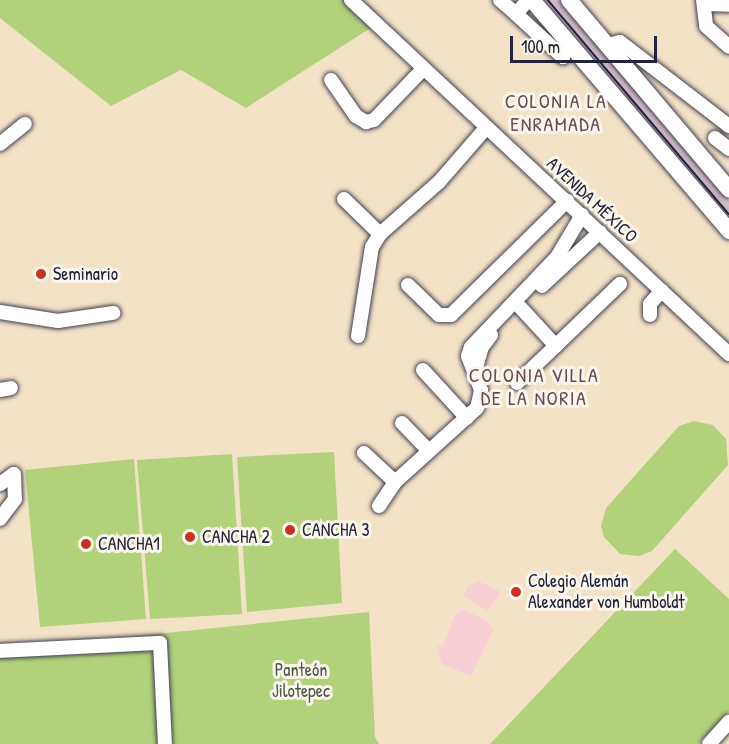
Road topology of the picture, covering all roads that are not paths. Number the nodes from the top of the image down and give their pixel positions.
1 (351, 0) edge
2 (500, 0) edge
3 (528, 0) edge
4 (532, 0) edge
5 (569, 0) edge
6 (704, 2) edge
7 (729, 5) edge
8 (516, 14) junction
9 (607, 45) junction
10 (729, 47) edge
11 (563, 57) dead end
12 (423, 69) junction
13 (331, 80) dead end
14 (25, 124) dead end
15 (729, 126) edge
16 (486, 128) junction
17 (715, 138) dead end
18 (0, 144) edge
19 (729, 149) edge
20 (729, 189) edge
21 (344, 199) dead end
22 (567, 201) junction
23 (582, 215) junction
24 (729, 231) edge
25 (600, 232) junction
26 (380, 234) junction
27 (561, 261) junction
28 (620, 284) dead end
29 (408, 285) dead end
30 (535, 287) junction
31 (662, 290) junction
32 (520, 307) junction
33 (0, 312) edge
34 (113, 313) dead end
35 (650, 315) dead end
36 (502, 320) junction
37 (358, 336) dead end
38 (556, 346) junction
39 (729, 354) edge
40 (423, 370) dead end
41 (517, 383) dead end
42 (467, 418) junction
43 (402, 423) dead end
44 (429, 451) junction
45 (364, 453) dead end
46 (395, 482) junction
47 (0, 484) edge
48 (379, 506) dead end
49 (0, 519) edge
50 (0, 651) edge
51 (729, 722) edge
52 (165, 744) edge
53 (709, 744) edge

1 - 12 street, AVENIDA MÉXICO
2 - 8 street
3 - 8 street
4 - 24 main road
5 - 9 main road
6 - 7 street
6 - 10 street
8 - 11 street
9 - 15 street
9 - 20 main road
12 - 13 street
12 - 16 street, AVENIDA MÉXICO
14 - 18 street
16 - 22 street, AVENIDA MÉXICO
16 - 26 street
17 - 19 street
21 - 26 street
22 - 23 street, AVENIDA MÉXICO
22 - 29 street
23 - 25 street, AVENIDA MÉXICO
23 - 27 street
25 - 27 street
25 - 31 street, AVENIDA MÉXICO
26 - 37 street
27 - 30 street
28 - 38 street
30 - 32 street
30 - 36 street
31 - 35 street
31 - 39 street, AVENIDA MÉXICO
32 - 36 street
32 - 38 street
33 - 34 street
36 - 42 street
38 - 41 street
40 - 42 street
42 - 44 street
43 - 44 street
44 - 46 street
45 - 46 street
46 - 48 street
47 - 49 street
50 - 52 street
51 - 53 street

